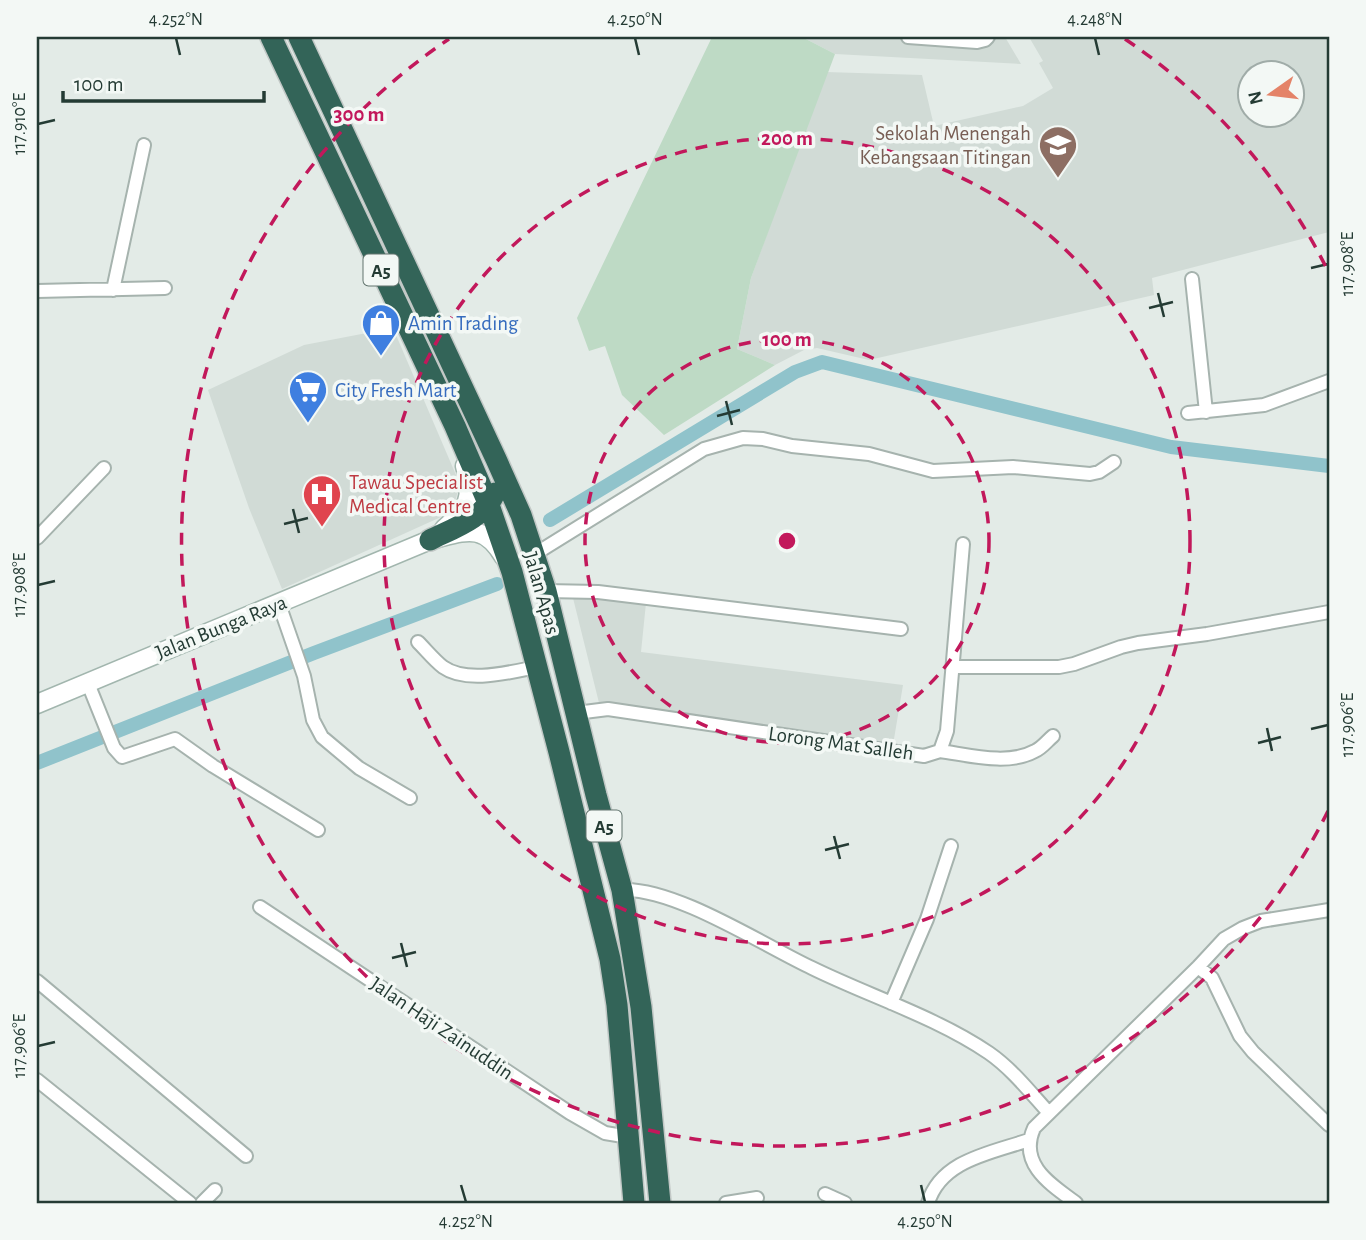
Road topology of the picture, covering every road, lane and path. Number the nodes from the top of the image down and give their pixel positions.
1 (271, 37) edge
2 (299, 37) edge
3 (908, 37) edge
4 (988, 37) edge
5 (144, 145) dead end
6 (1192, 279) dead end
7 (165, 288) dead end
8 (113, 290) junction
9 (37, 291) edge
10 (1329, 381) edge
11 (1206, 412) junction
12 (1188, 413) dead end
13 (455, 426) junction
14 (496, 459) junction
15 (1114, 462) dead end
16 (104, 468) dead end
17 (489, 505) junction
18 (37, 538) edge
19 (430, 540) junction
20 (963, 544) dead end
21 (535, 554) junction
22 (512, 572) junction
23 (546, 591) junction
24 (279, 604) junction
25 (1329, 612) edge
26 (901, 629) dead end
27 (418, 642) dead end
28 (537, 667) junction
29 (953, 667) junction
30 (88, 681) junction
31 (37, 704) edge
32 (576, 713) junction
33 (1052, 736) dead end
34 (940, 751) junction
35 (596, 795) junction
36 (410, 798) dead end
37 (318, 830) dead end
38 (950, 846) dead end
39 (589, 871) junction
40 (622, 890) junction
41 (260, 906) dead end
42 (1329, 910) edge
43 (1198, 967) junction
44 (37, 981) edge
45 (891, 1003) junction
46 (37, 1080) edge
47 (1048, 1113) junction
48 (1329, 1125) edge
49 (629, 1137) junction
50 (1029, 1140) junction
51 (246, 1156) dead end
52 (215, 1189) dead end
53 (825, 1194) dead end
54 (757, 1198) dead end
55 (190, 1203) edge
56 (202, 1203) edge
57 (634, 1203) edge
58 (660, 1203) edge
59 (726, 1203) edge
60 (845, 1203) edge
61 (928, 1203) edge
62 (1076, 1203) edge

1 - 13 highway, Jalan Apas / A5
2 - 14 highway, Jalan Apas / A5
3 - 4 street
5 - 8 street
6 - 11 street
7 - 8 street
8 - 9 street
10 - 11 street
11 - 12 street
13 - 17 highway, Jalan Apas / A5
13 - 19 street
14 - 17 highway
14 - 21 highway, Jalan Apas / A5
15 - 21 street
16 - 18 street
17 - 19 highway
17 - 22 highway, Jalan Apas / A5
19 - 22 street
19 - 24 street, Jalan Bunga Raya
20 - 29 street, Lorong Mat Salleh
21 - 23 highway, Jalan Apas / A5
22 - 28 highway, Jalan Apas / A5
23 - 26 street
23 - 32 highway, Jalan Apas / A5
24 - 30 street, Jalan Bunga Raya
24 - 36 street
25 - 29 street
27 - 28 street
28 - 39 highway, Jalan Apas / A5
29 - 34 street, Lorong Mat Salleh
30 - 31 street, Jalan Bunga Raya
30 - 37 street
32 - 34 street, Lorong Mat Salleh
32 - 35 highway, Jalan Apas / A5
33 - 34 street
35 - 39 highway
35 - 40 highway, Jalan Apas / A5
38 - 45 street
39 - 49 highway, Jalan Apas / A5
40 - 45 street
40 - 58 highway, Jalan Apas / A5
41 - 49 street, Jalan Haji Zainuddin
42 - 43 street
43 - 47 street
43 - 48 street
44 - 51 street
45 - 47 street
46 - 55 street
47 - 50 street
49 - 57 highway, Jalan Apas / A5
50 - 61 street
50 - 62 street
52 - 56 street
53 - 60 street
54 - 59 street

